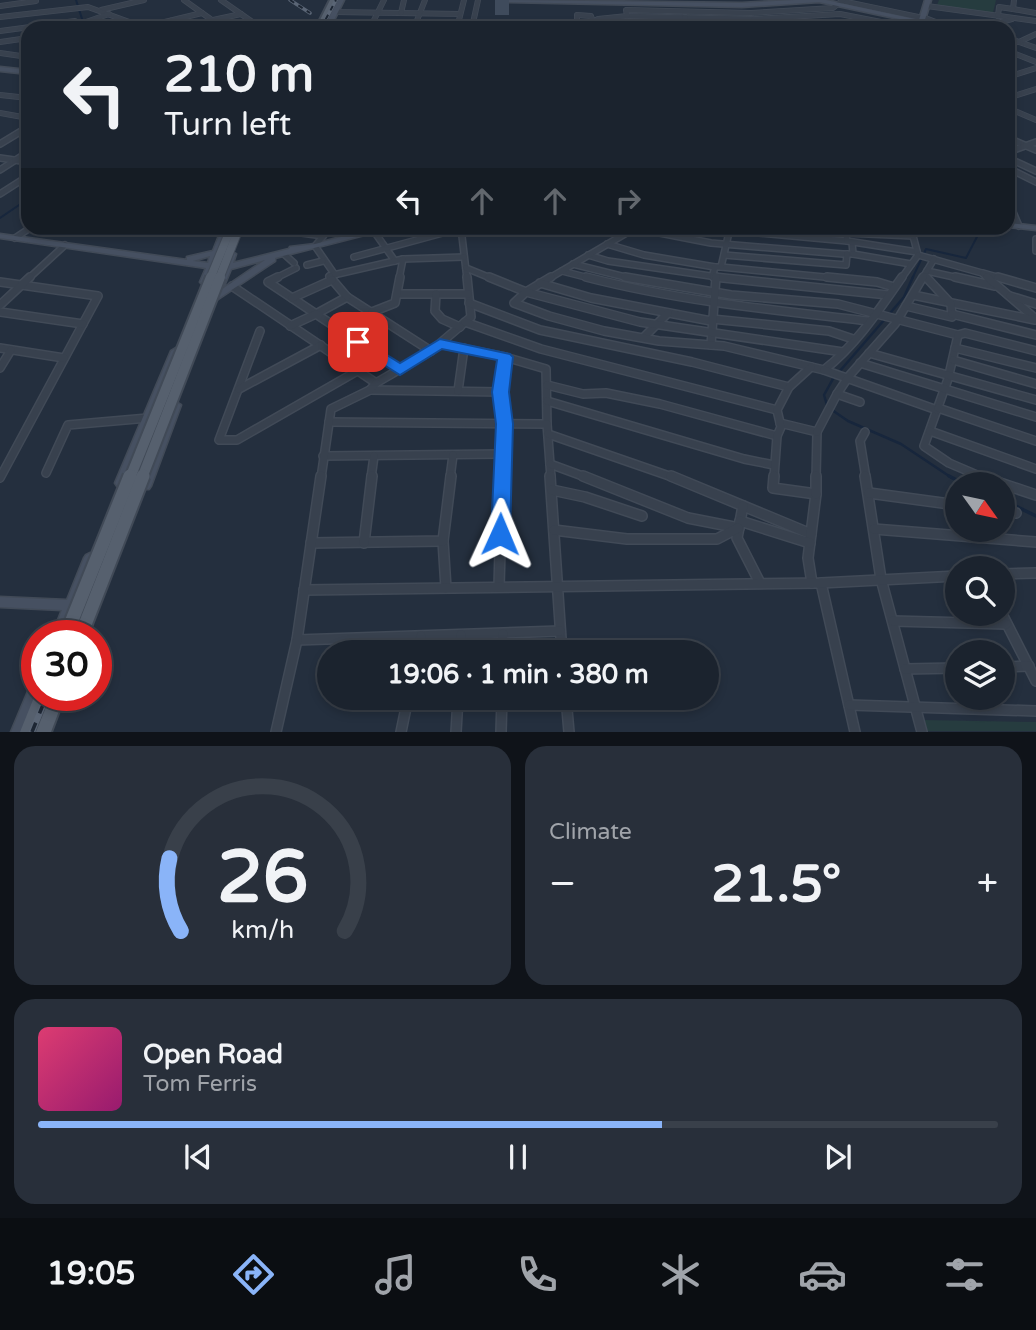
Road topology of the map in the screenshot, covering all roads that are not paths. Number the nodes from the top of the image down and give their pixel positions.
1 (36, 0) edge
2 (107, 0) edge
3 (144, 0) edge
4 (184, 0) edge
5 (221, 0) edge
6 (332, 0) edge
7 (340, 0) edge
8 (384, 0) edge
9 (404, 0) edge
10 (425, 0) edge
11 (464, 0) edge
12 (478, 0) edge
13 (506, 0) edge
14 (512, 0) edge
15 (784, 0) edge
16 (1014, 0) edge
17 (129, 1) edge
18 (840, 1) edge
19 (592, 3) junction
20 (928, 3) edge
21 (774, 4) junction
22 (0, 5) edge
23 (114, 6) junction
24 (1013, 9) junction
25 (100, 10) junction
26 (627, 10) junction
27 (39, 12) junction
28 (336, 12) junction
29 (378, 12) junction
30 (202, 13) junction
31 (401, 13) junction
32 (419, 13) junction
33 (1036, 13) edge
34 (109, 14) junction
35 (241, 14) junction
36 (460, 14) junction
37 (590, 16) junction
38 (998, 16) junction
39 (0, 17) edge
40 (685, 17) junction
41 (1016, 18) junction
42 (754, 19) joint
43 (171, 20) joint
44 (213, 20) joint
45 (89, 21) edge
46 (127, 21) edge
47 (168, 21) edge
48 (251, 21) edge
49 (321, 21) edge
50 (330, 21) edge
51 (331, 21) edge
52 (374, 21) edge
53 (416, 21) edge
54 (458, 21) edge
55 (473, 21) edge
56 (578, 21) edge
57 (592, 21) edge
58 (596, 21) edge
59 (686, 21) edge
60 (866, 21) edge
61 (922, 21) edge
62 (1006, 21) edge
63 (1036, 21) edge
64 (21, 28) edge
65 (0, 31) edge
66 (1036, 34) edge
67 (21, 39) edge
68 (1015, 40) edge
69 (0, 42) edge
70 (1020, 42) junction
71 (1035, 47) edge
72 (0, 53) edge
73 (1015, 54) edge
74 (21, 56) edge
75 (1036, 62) edge
76 (1036, 68) edge
77 (0, 69) edge
78 (21, 71) edge
79 (1015, 75) edge
80 (1036, 89) edge
81 (0, 95) edge
82 (1015, 96) edge
83 (21, 97) edge
84 (1015, 111) edge
85 (0, 113) edge
86 (1036, 114) edge
87 (21, 117) edge
88 (1028, 117) junction
89 (1036, 120) edge
90 (21, 132) edge
91 (1015, 141) edge
92 (1036, 142) edge
93 (0, 145) edge
94 (1026, 146) junction
95 (1015, 150) edge
96 (1036, 150) edge
97 (21, 157) edge
98 (0, 158) edge
99 (16, 160) junction
100 (21, 161) edge
101 (1015, 161) edge
102 (0, 170) edge
103 (1036, 171) edge
104 (1015, 172) edge
105 (21, 180) edge
106 (1036, 182) edge
107 (0, 194) edge
108 (1015, 217) edge
109 (1015, 226) edge
110 (1019, 226) junction
111 (1036, 228) edge
112 (21, 234) edge
113 (225, 235) edge
114 (225, 235) edge
115 (238, 235) edge
116 (239, 235) edge
117 (316, 235) edge
118 (355, 235) edge
119 (380, 235) edge
120 (435, 235) edge
121 (462, 235) edge
122 (623, 235) edge
123 (666, 235) edge
124 (728, 235) edge
125 (784, 235) edge
126 (847, 235) edge
127 (902, 235) edge
128 (0, 236) edge
129 (323, 236) joint
130 (913, 236) joint
131 (15, 238) junction
132 (1036, 239) edge
133 (850, 241) junction
134 (726, 243) junction
135 (607, 244) junction
136 (65, 245) junction
137 (315, 246) junction
138 (386, 248) junction
139 (299, 249) junction
140 (1036, 251) edge
141 (850, 254) junction
142 (918, 254) junction
143 (281, 255) junction
144 (588, 255) junction
145 (724, 256) junction
146 (354, 257) dead end
147 (464, 257) junction
148 (933, 259) junction
149 (214, 260) junction
150 (399, 260) junction
151 (188, 261) junction
152 (323, 261) junction
153 (229, 264) junction
154 (573, 264) junction
155 (911, 264) junction
156 (307, 265) dead end
157 (718, 267) junction
158 (466, 268) junction
159 (562, 271) junction
160 (926, 273) junction
161 (982, 273) junction
162 (334, 277) junction
163 (712, 277) junction
164 (206, 278) junction
165 (0, 282) edge
166 (540, 284) junction
167 (23, 285) junction
168 (232, 286) junction
169 (894, 286) junction
170 (995, 286) junction
171 (1036, 288) edge
172 (526, 292) junction
173 (717, 293) junction
174 (397, 294) junction
175 (436, 294) junction
176 (468, 294) junction
177 (888, 295) junction
178 (913, 295) junction
179 (1005, 295) junction
180 (347, 297) junction
181 (215, 298) junction
182 (292, 298) junction
183 (470, 303) junction
184 (715, 304) junction
185 (951, 304) junction
186 (1036, 304) edge
187 (0, 305) edge
188 (906, 306) junction
189 (876, 311) junction
190 (0, 312) edge
191 (373, 312) junction
192 (668, 313) junction
193 (316, 314) junction
194 (952, 314) junction
195 (1036, 319) edge
196 (711, 320) junction
197 (897, 320) junction
198 (868, 321) junction
199 (83, 324) junction
200 (463, 324) junction
201 (656, 325) junction
202 (290, 326) junction
203 (261, 331) dead end
204 (711, 332) junction
205 (958, 335) junction
206 (1036, 335) edge
207 (644, 338) junction
208 (853, 340) junction
209 (440, 344) junction
210 (321, 345) junction
211 (711, 345) junction
212 (0, 348) edge
213 (464, 348) junction
214 (955, 348) junction
215 (11, 350) junction
216 (431, 351) junction
217 (1036, 351) edge
218 (843, 352) junction
219 (869, 353) junction
220 (505, 357) junction
221 (64, 359) junction
222 (953, 360) junction
223 (860, 363) junction
224 (811, 367) junction
225 (0, 368) edge
226 (1036, 368) edge
227 (359, 370) junction
228 (400, 370) junction
229 (824, 370) junction
230 (949, 375) junction
231 (847, 379) junction
232 (547, 384) junction
233 (1036, 384) edge
234 (373, 387) junction
235 (789, 387) junction
236 (239, 389) junction
237 (944, 390) junction
238 (458, 391) junction
239 (501, 392) junction
240 (837, 394) junction
241 (1036, 400) edge
242 (547, 401) junction
243 (860, 402) dead end
244 (938, 409) junction
245 (777, 410) junction
246 (1036, 417) edge
247 (148, 418) junction
248 (329, 422) junction
249 (780, 423) junction
250 (504, 424) junction
251 (548, 429) junction
252 (930, 431) junction
253 (817, 432) junction
254 (865, 432) dead end
255 (777, 436) junction
256 (1036, 441) edge
257 (502, 454) junction
258 (453, 455) junction
259 (323, 456) junction
260 (374, 456) junction
261 (550, 464) junction
262 (774, 465) junction
263 (1036, 470) edge
264 (46, 473) dead end
265 (0, 478) edge
266 (552, 490) junction
267 (869, 493) junction
268 (816, 494) junction
269 (1036, 495) edge
270 (945, 503) edge
271 (743, 506) junction
272 (642, 516) dead end
273 (739, 525) junction
274 (874, 529) junction
275 (554, 530) junction
276 (810, 539) junction
277 (443, 541) junction
278 (1036, 542) edge
279 (311, 543) junction
280 (364, 543) junction
281 (1036, 573) edge
282 (1015, 574) edge
283 (945, 576) edge
284 (881, 579) junction
285 (760, 583) junction
286 (816, 583) junction
287 (558, 586) junction
288 (499, 587) junction
289 (446, 588) junction
290 (304, 590) junction
291 (0, 602) edge
292 (71, 605) junction
293 (99, 605) junction
294 (64, 620) edge
295 (72, 620) edge
296 (87, 620) edge
297 (93, 620) edge
298 (945, 620) edge
299 (893, 621) junction
300 (1008, 626) edge
301 (560, 631) junction
302 (503, 634) junction
303 (461, 635) junction
304 (421, 636) junction
305 (296, 640) junction
306 (420, 640) edge
307 (461, 640) edge
308 (503, 640) edge
309 (561, 640) edge
310 (1029, 666) junction
311 (1015, 667) edge
312 (905, 668) junction
313 (945, 668) edge
314 (1036, 681) edge
315 (849, 705) junction
316 (916, 709) junction
317 (406, 710) edge
318 (457, 710) edge
319 (502, 710) edge
320 (567, 710) edge
321 (27, 711) edge
322 (36, 711) edge
323 (52, 711) edge
324 (58, 711) edge
325 (1036, 711) edge
326 (18, 732) edge
327 (27, 732) edge
328 (43, 732) edge
329 (50, 732) edge
330 (276, 732) edge
331 (401, 732) edge
332 (456, 732) edge
333 (501, 732) edge
334 (569, 732) edge
335 (855, 732) edge
336 (922, 732) edge

1 - 22 street
1 - 27 street
2 - 23 street
3 - 17 street
4 - 30 street
5 - 35 street
6 - 49 main road
7 - 28 main road
7 - 50 main road
8 - 29 street
9 - 31 street
10 - 32 street
11 - 36 street
12 - 55 street
13 - 14 main road
14 - 19 main road
15 - 21 street
16 - 24 street
17 - 23 street
18 - 21 main road
18 - 26 street
18 - 61 main road
19 - 26 main road
19 - 37 street
20 - 38 street
20 - 61 main road
21 - 26 main road
23 - 25 street
24 - 33 street
24 - 38 street
25 - 27 street
25 - 34 street
26 - 40 street
26 - 58 street
27 - 39 street
28 - 29 street
28 - 51 main road
29 - 31 street
29 - 52 street
30 - 43 street
30 - 44 street
31 - 32 street
32 - 36 street
32 - 53 street
34 - 45 street
34 - 46 street
35 - 44 street
35 - 48 street
36 - 54 street
37 - 56 street
37 - 57 street
38 - 41 street
40 - 42 street
40 - 59 street
41 - 62 street
41 - 63 street
42 - 60 street
43 - 47 street
64 - 65 street
66 - 70 street
67 - 69 street
68 - 70 street
70 - 71 street
72 - 74 street
73 - 75 street
76 - 79 street
77 - 78 main road
80 - 82 street
81 - 83 street
84 - 88 street
85 - 87 street
86 - 88 street
88 - 89 street
90 - 93 street
91 - 94 street
92 - 94 street
94 - 95 street
94 - 96 street
97 - 99 street
98 - 99 street
99 - 100 street
99 - 102 street
101 - 103 street
104 - 106 street
105 - 107 street
108 - 110 street
109 - 110 main road
110 - 111 main road
112 - 131 street
113 - 149 main road
114 - 295 main road, bridge
115 - 296 main road, bridge
116 - 153 main road
117 - 129 street
118 - 137 main road
119 - 138 street
120 - 138 street
121 - 147 street
122 - 135 street
123 - 134 street
124 - 134 street
125 - 133 street
126 - 133 street
127 - 130 street
128 - 131 main road
129 - 137 street
130 - 142 street
131 - 136 main road
132 - 140 street
133 - 141 street
133 - 142 street
134 - 141 street
134 - 145 street
135 - 144 street
135 - 157 street
136 - 151 main road
136 - 167 street
137 - 139 main road
137 - 152 street
138 - 146 street
138 - 150 street
139 - 143 main road
139 - 153 main road
141 - 145 street
141 - 155 street
142 - 148 street
142 - 155 street
143 - 153 main road
143 - 168 main road
143 - 182 street
144 - 154 street
144 - 163 street
145 - 157 street
147 - 150 street
147 - 158 street
148 - 160 street
148 - 161 street
149 - 151 main road
149 - 151 main road
149 - 153 main road
149 - 164 main road
150 - 162 street
150 - 174 street
151 - 164 main road
152 - 156 street
152 - 162 street
153 - 181 main road
154 - 159 street
154 - 173 street
155 - 169 street
157 - 163 street
157 - 169 street
158 - 172 street
158 - 176 street
159 - 166 street
159 - 184 street
160 - 170 street
160 - 178 street
160 - 185 street
161 - 170 street
161 - 171 street
162 - 180 street
162 - 182 street
163 - 173 street
163 - 177 street
164 - 247 main road
165 - 167 street
166 - 172 street
166 - 192 street
167 - 187 street
167 - 199 street
168 - 181 main road
168 - 202 street
169 - 177 street
170 - 179 street
172 - 201 street
172 - 207 street
173 - 184 street
173 - 189 street
174 - 175 street
174 - 191 street
175 - 176 street
175 - 200 street
176 - 183 street
177 - 189 street
178 - 185 street
178 - 188 street
179 - 186 street
179 - 195 street
180 - 191 street
180 - 193 street
181 - 293 main road
182 - 193 street
183 - 200 street
183 - 235 street
184 - 196 street
184 - 198 street
185 - 194 street
185 - 195 street
188 - 194 street
188 - 197 street
189 - 197 street
189 - 198 street
190 - 199 street
191 - 216 street
192 - 196 street
192 - 201 street
193 - 202 street
193 - 228 street
194 - 206 street
196 - 204 street
196 - 208 street
197 - 205 street
197 - 219 street
198 - 208 street
199 - 221 street
200 - 209 street
200 - 245 street
201 - 204 street
201 - 207 street
202 - 210 street
203 - 236 street
204 - 211 street
204 - 218 street
205 - 214 street
205 - 217 street
207 - 211 street
208 - 218 street
209 - 213 street
209 - 216 street
210 - 227 street
210 - 236 street
211 - 224 street
212 - 215 street
213 - 220 street
213 - 238 street
214 - 222 street
214 - 226 street
215 - 221 street
215 - 225 street
216 - 228 street
218 - 229 street
219 - 223 street
219 - 230 street
220 - 232 street
220 - 239 street
221 - 265 street
222 - 230 street
222 - 233 street
223 - 231 street
223 - 237 street
224 - 229 street
224 - 235 street
227 - 234 street
227 - 236 street
228 - 234 street
229 - 231 street
230 - 237 street
230 - 241 street
231 - 240 street
231 - 244 street
232 - 242 street
232 - 255 street
234 - 238 street
234 - 248 street
235 - 245 street
237 - 244 street
237 - 246 street
238 - 239 street
239 - 250 street
240 - 243 street
240 - 253 street
242 - 251 street
242 - 262 street
244 - 252 street
244 - 256 street
245 - 249 street
247 - 264 street
247 - 292 main road
248 - 250 street
248 - 259 street
249 - 253 street
249 - 255 street
250 - 251 street
250 - 257 street
251 - 261 street
251 - 271 street
252 - 263 street
252 - 269 street
253 - 268 street
254 - 267 street
255 - 262 street
257 - 258 street
257 - 288 street
258 - 260 street
258 - 277 street
259 - 260 street
259 - 279 street
260 - 280 street
261 - 266 street
261 - 273 street
262 - 268 street
266 - 272 street
266 - 275 street
267 - 270 street
267 - 274 street
268 - 276 street
271 - 273 street
271 - 276 street
273 - 275 street
273 - 276 street
273 - 285 street
274 - 278 street
274 - 284 street
275 - 287 street
276 - 286 street
277 - 280 street
277 - 289 street
279 - 280 street
279 - 290 street
281 - 282 street
283 - 284 street
284 - 286 street
284 - 299 street
285 - 286 street
285 - 287 street
286 - 315 street
287 - 288 street
287 - 301 street
288 - 289 street
289 - 290 street
290 - 305 street
291 - 292 main road
292 - 293 main road
292 - 294 main road
293 - 297 main road
298 - 299 street
299 - 312 street
300 - 310 street
301 - 302 street
301 - 309 street
302 - 303 street
302 - 308 street
303 - 304 street
303 - 307 street
304 - 305 street
304 - 306 street
305 - 330 street
310 - 311 street
310 - 314 street
312 - 313 street
312 - 316 street
315 - 316 street
315 - 335 street
316 - 325 street
316 - 336 street
317 - 331 street
318 - 332 street
319 - 333 street
320 - 334 street
321 - 326 main road
322 - 327 main road
323 - 328 main road
324 - 329 main road

